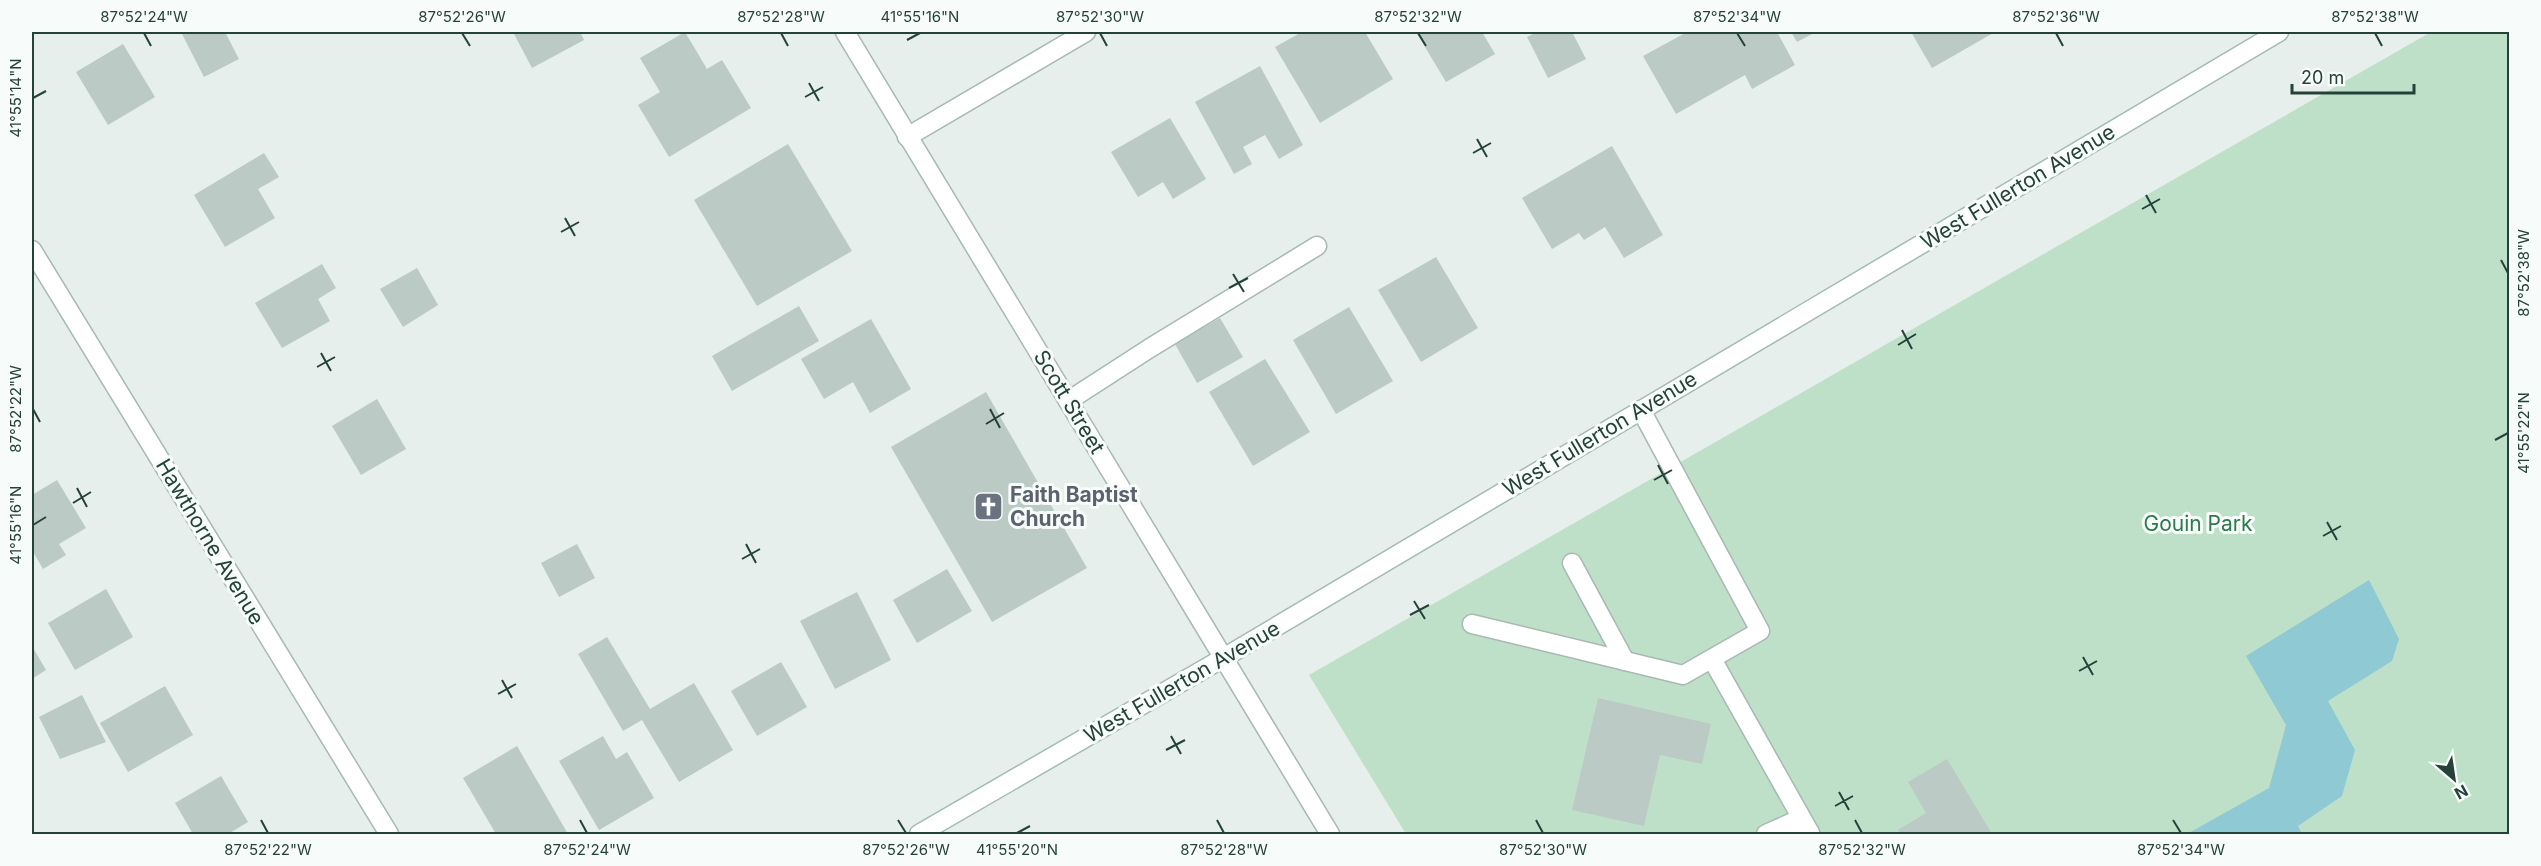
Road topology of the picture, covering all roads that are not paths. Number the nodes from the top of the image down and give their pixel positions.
1 (845, 32) edge
2 (1086, 32) edge
3 (2279, 32) edge
4 (907, 137) junction
5 (1317, 246) dead end
6 (32, 250) edge
7 (1068, 401) junction
8 (1641, 410) junction
9 (1572, 562) dead end
10 (1472, 624) dead end
11 (1225, 657) junction
12 (1712, 659) junction
13 (1625, 661) junction
14 (389, 834) edge
15 (919, 834) edge
16 (1330, 834) edge
17 (1766, 834) edge
18 (1811, 834) edge

1 - 4 street, Scott Street
2 - 4 street
3 - 8 street, West Fullerton Avenue
4 - 7 street, Scott Street
5 - 7 street
6 - 14 street, Hawthorne Avenue
7 - 11 street, Scott Street
8 - 11 street, West Fullerton Avenue
8 - 12 street
9 - 13 street
10 - 13 street
11 - 15 street, West Fullerton Avenue
11 - 16 street, Scott Street
12 - 13 street
12 - 18 street
17 - 18 street

